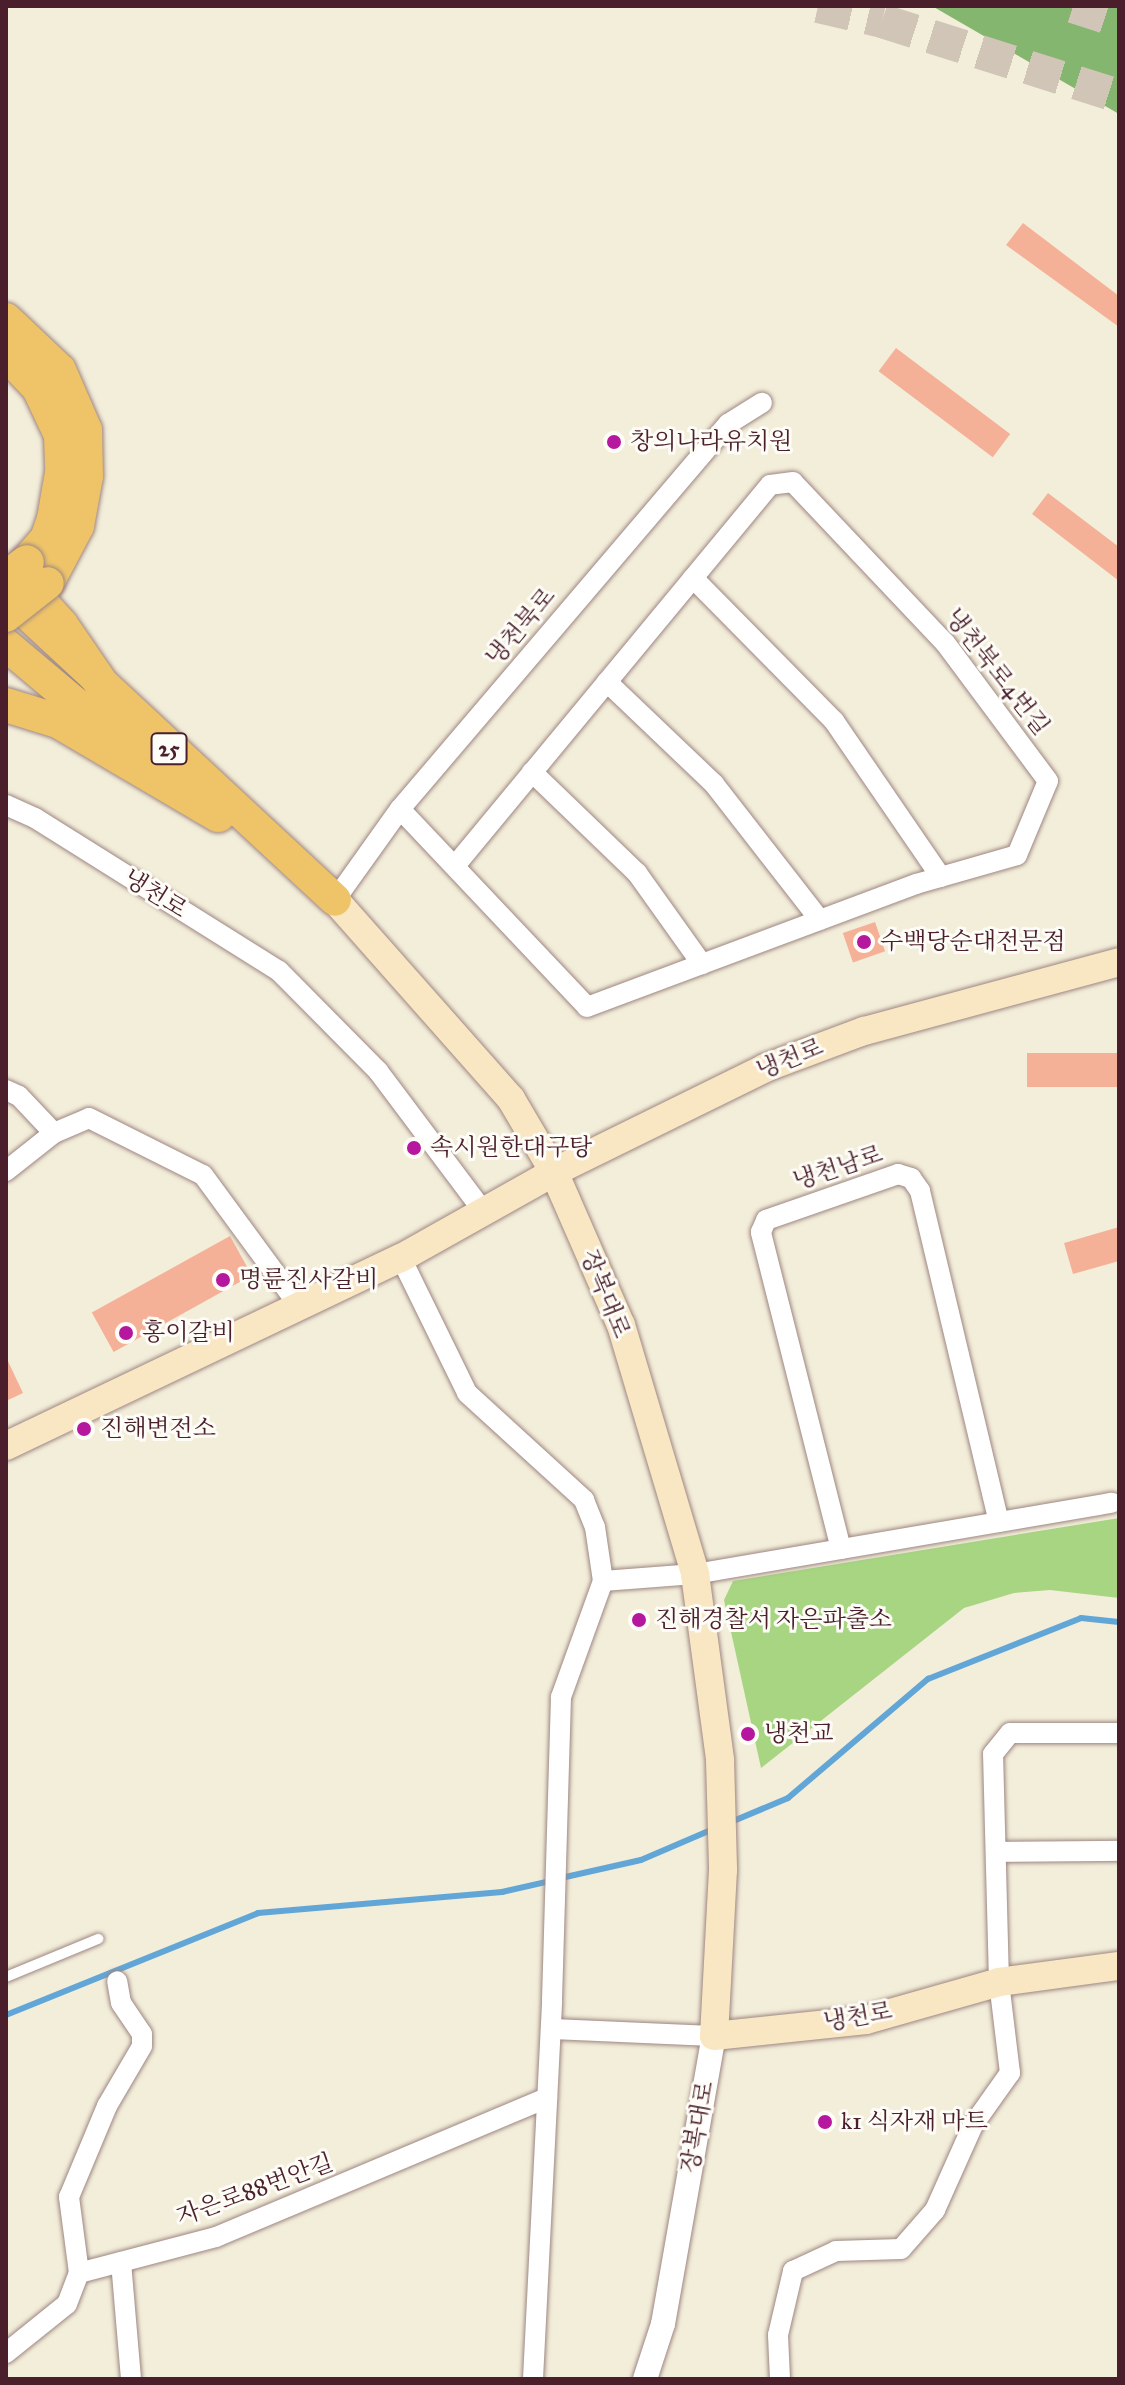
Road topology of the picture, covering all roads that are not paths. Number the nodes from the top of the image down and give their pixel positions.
1 (6, 319) edge
2 (6, 353) edge
3 (762, 403) dead end
4 (22, 572) edge
5 (693, 578) junction
6 (6, 594) edge
7 (6, 616) edge
8 (6, 645) edge
9 (607, 682) junction
10 (107, 692) junction
11 (6, 705) edge
12 (532, 772) junction
13 (6, 805) edge
14 (400, 809) junction
15 (218, 815) junction
16 (456, 864) junction
17 (941, 877) junction
18 (335, 900) junction
19 (820, 920) junction
20 (1119, 962) edge
21 (702, 964) junction
22 (6, 1090) edge
23 (54, 1133) junction
24 (6, 1171) edge
25 (554, 1172) junction
26 (483, 1211) junction
27 (401, 1258) junction
28 (300, 1307) junction
29 (6, 1446) edge
30 (1112, 1503) dead end
31 (999, 1522) junction
32 (841, 1549) junction
33 (695, 1574) junction
34 (603, 1581) junction
35 (1119, 1733) edge
36 (1119, 1851) edge
37 (996, 1852) junction
38 (98, 1939) dead end
39 (1119, 1966) edge
40 (6, 1977) edge
41 (117, 1981) dead end
42 (999, 1982) junction
43 (551, 2029) junction
44 (714, 2036) junction
45 (547, 2098) junction
46 (121, 2262) junction
47 (79, 2273) junction
48 (6, 2353) edge
49 (131, 2379) edge
50 (533, 2379) edge
51 (645, 2379) edge
52 (780, 2379) edge

1 - 4 main road
2 - 4 highway
3 - 14 street, 냉천북로
4 - 7 main road, bridge
4 - 10 highway
5 - 9 street
5 - 17 street
5 - 17 street, 냉천북로4번길
6 - 10 main road, 25
8 - 15 main road, 25
9 - 12 street
9 - 19 street
10 - 18 main road, 25
11 - 15 highway
12 - 16 street
12 - 21 street
13 - 26 street, 냉천로
14 - 16 street, 냉천북로4번길
14 - 18 street, 냉천북로
15 - 18 main road, 25
16 - 21 street, 냉천북로4번길
17 - 19 street, 냉천북로4번길
18 - 25 main road, 장복대로
19 - 21 street, 냉천북로4번길
20 - 25 main road, 냉천로
22 - 23 street
23 - 24 street
23 - 28 street
25 - 26 main road, 냉천로
25 - 33 main road, 장복대로
26 - 27 main road, 냉천로
27 - 28 main road, 냉천로
27 - 34 street
28 - 29 main road, 냉천로
30 - 31 street
31 - 32 street
31 - 32 street, 냉천남로
32 - 33 street
33 - 34 street
33 - 44 main road, 장복대로
34 - 43 street
35 - 37 street
36 - 37 street
37 - 42 street
38 - 40 lane
39 - 42 main road, 냉천로
41 - 47 street
42 - 44 main road, 냉천로
42 - 52 street
43 - 44 street
43 - 45 street
44 - 51 street, 장복대로
45 - 46 street, 자은로88번안길
45 - 50 street
46 - 47 street, 자은로88번안길
46 - 49 street
47 - 48 street

